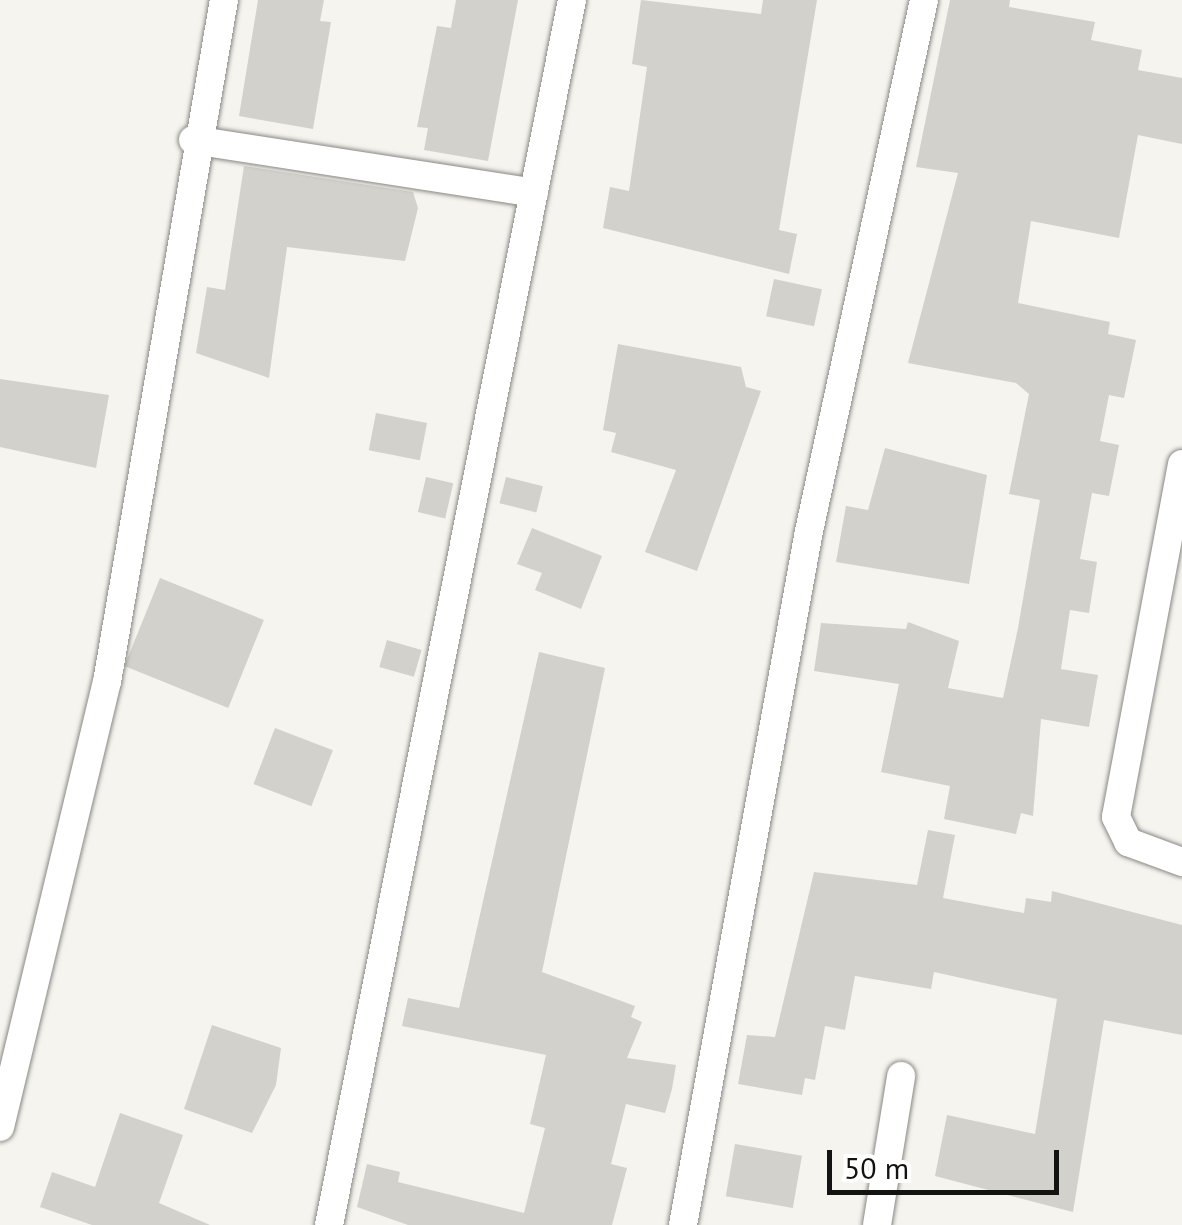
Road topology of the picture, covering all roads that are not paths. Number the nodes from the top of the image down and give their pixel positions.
1 (224, 0) edge
2 (572, 0) edge
3 (924, 0) edge
4 (193, 140) junction
5 (534, 193) junction
6 (1182, 464) edge
7 (1182, 862) edge
8 (900, 1076) dead end
9 (0, 1128) edge
10 (329, 1225) edge
11 (683, 1225) edge
12 (877, 1225) edge

1 - 4 street
2 - 5 street
3 - 11 street
4 - 5 street
4 - 9 street
5 - 10 street
6 - 7 street
8 - 12 street

